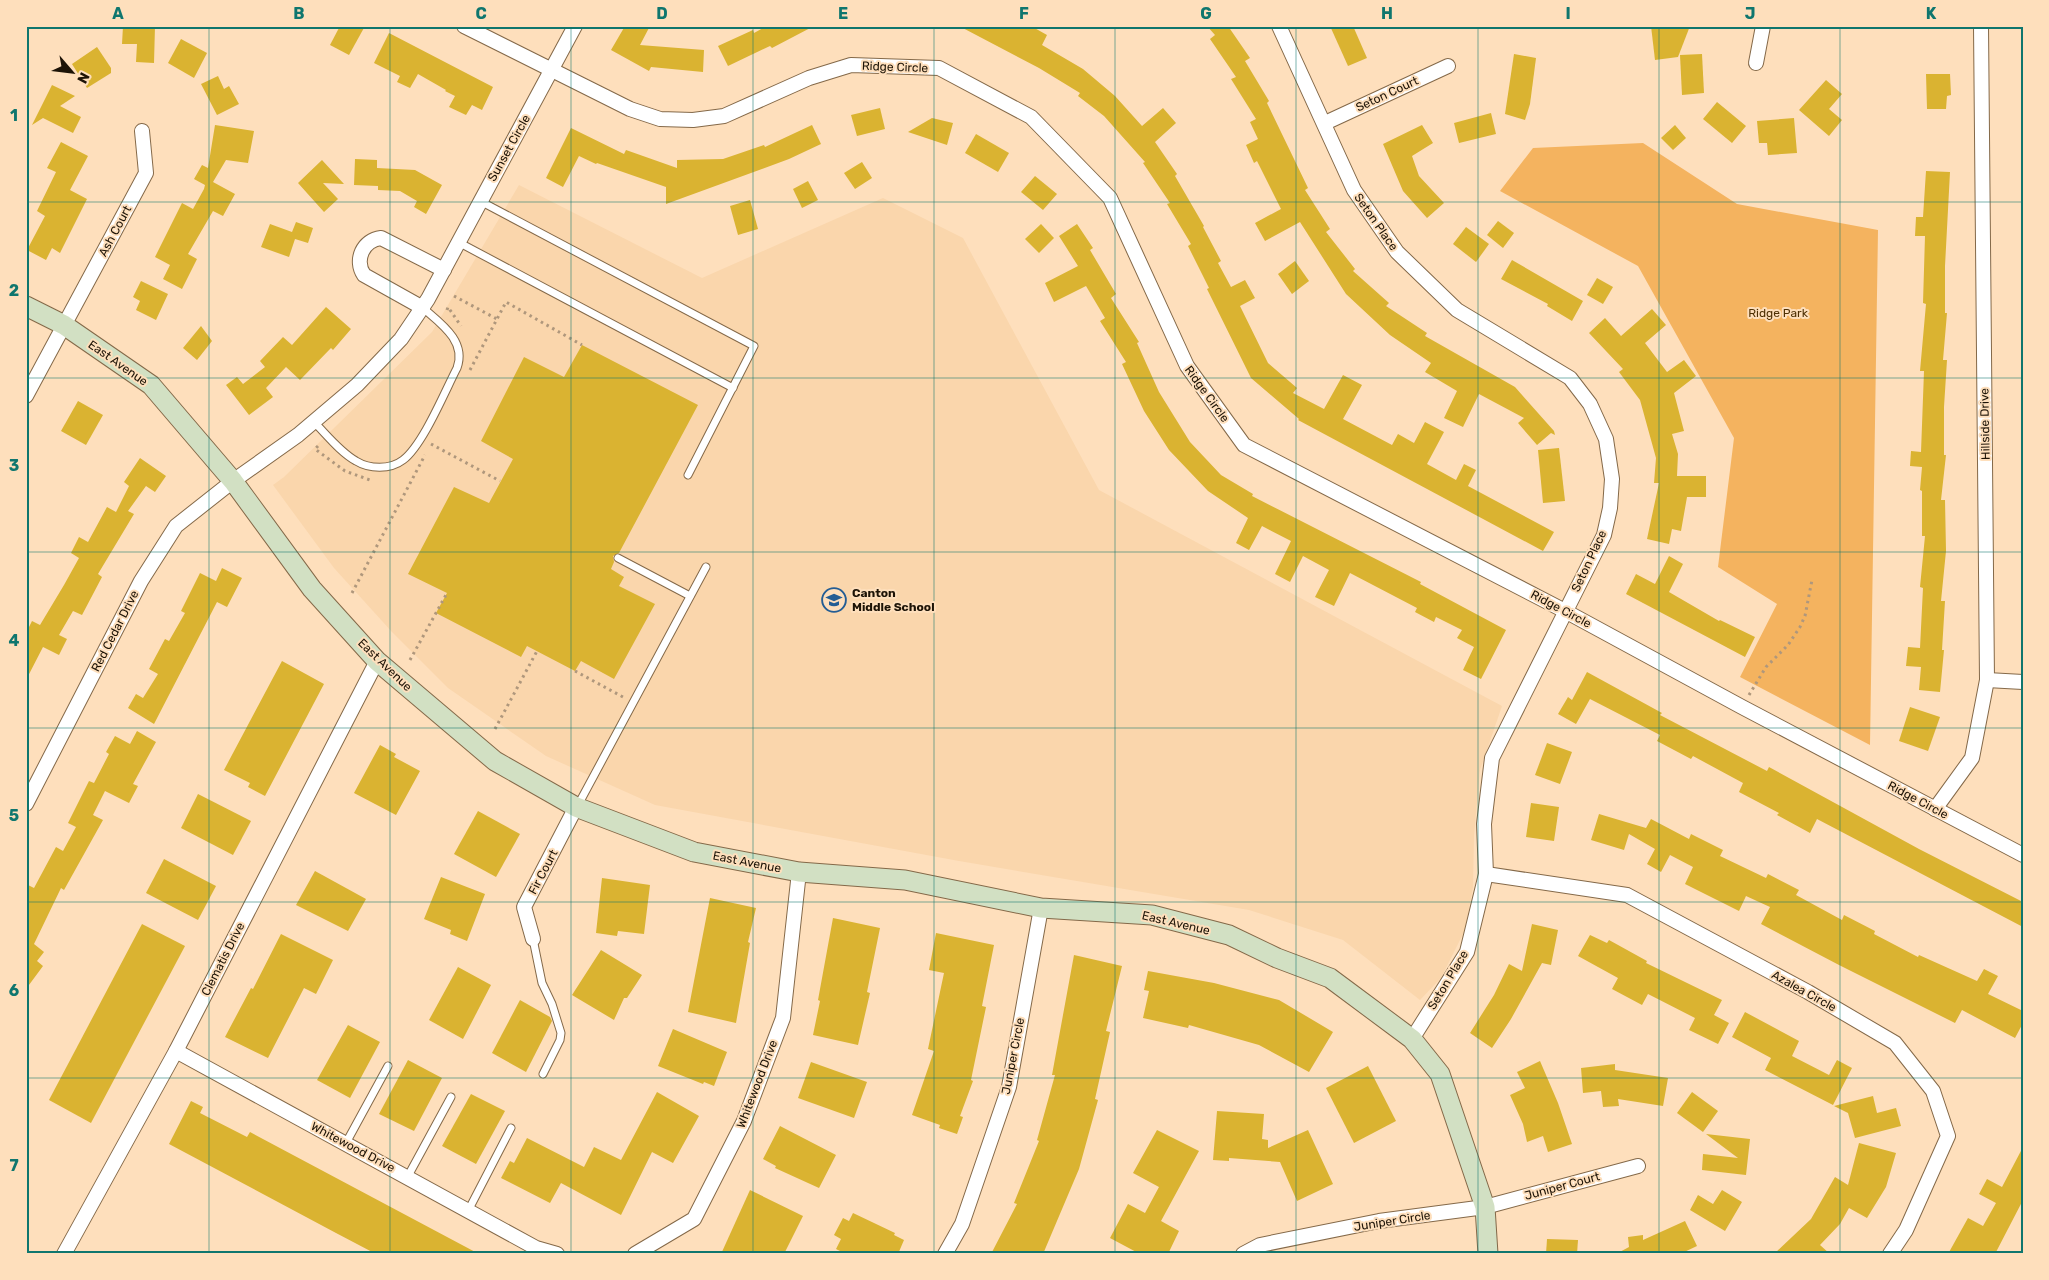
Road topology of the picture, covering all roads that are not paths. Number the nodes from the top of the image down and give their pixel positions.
1 (464, 26) edge
2 (575, 26) edge
3 (1279, 26) edge
4 (1763, 26) edge
5 (1981, 26) edge
6 (1756, 63) dead end
7 (1448, 66) dead end
8 (552, 70) junction
9 (1325, 123) junction
10 (142, 132) dead end
11 (480, 201) junction
12 (458, 242) junction
13 (444, 270) junction
14 (26, 306) edge
15 (423, 308) junction
16 (64, 325) junction
17 (733, 388) junction
18 (26, 396) edge
19 (314, 422) junction
20 (688, 475) dead end
21 (233, 481) junction
22 (618, 558) dead end
23 (706, 567) dead end
24 (690, 596) junction
25 (1565, 611) junction
26 (377, 661) junction
27 (1987, 680) junction
28 (2023, 682) edge
29 (26, 804) edge
30 (576, 807) junction
31 (1935, 809) junction
32 (2023, 855) edge
33 (799, 872) junction
34 (1486, 874) junction
35 (1041, 908) junction
36 (533, 939) joint
37 (1412, 1039) junction
38 (176, 1051) junction
39 (388, 1066) dead end
40 (543, 1074) dead end
41 (451, 1097) dead end
42 (511, 1128) dead end
43 (346, 1143) junction
44 (1638, 1166) dead end
45 (408, 1176) junction
46 (1485, 1207) junction
47 (468, 1211) junction
48 (64, 1254) edge
49 (557, 1254) edge
50 (635, 1254) edge
51 (945, 1254) edge
52 (1242, 1254) edge
53 (1488, 1254) edge
54 (1890, 1254) edge

1 - 8 street, Ridge Circle
2 - 8 street, Sunset Circle
3 - 9 street, Seton Place
4 - 6 street
5 - 27 street, Hillside Drive
7 - 9 street, Seton Court
8 - 11 street, Sunset Circle
8 - 25 street, Ridge Circle
9 - 25 street, Seton Place
10 - 16 street, Ash Court
11 - 12 street, Sunset Circle
11 - 17 lane
12 - 13 street, Sunset Circle
12 - 17 lane
13 - 15 street, Sunset Circle
13 - 15 street
14 - 16 street, East Avenue
15 - 19 street, Sunset Circle
15 - 19 lane
16 - 18 street, Ash Court
16 - 21 street, East Avenue
17 - 20 lane
19 - 21 street, Sunset Circle
21 - 26 street, East Avenue
21 - 29 street, Red Cedar Drive
22 - 24 lane
23 - 24 lane
24 - 30 lane
25 - 31 street, Ridge Circle
25 - 34 street, Seton Place
26 - 30 street, East Avenue
26 - 38 street, Clematis Drive
27 - 28 street
27 - 31 street, Hillside Drive
30 - 33 street, East Avenue
30 - 36 street, Fir Court
31 - 32 street, Ridge Circle
33 - 35 street, East Avenue
33 - 50 street, Whitewood Drive
34 - 37 street, Seton Place
34 - 54 street, Azalea Circle
35 - 37 street, East Avenue
35 - 51 street, Juniper Circle
36 - 40 lane
37 - 46 street, East Avenue
38 - 43 street, Whitewood Drive
38 - 48 street, Clematis Drive
39 - 43 lane
41 - 45 lane
42 - 47 lane
43 - 45 street, Whitewood Drive
44 - 46 street, Juniper Court
45 - 47 street, Whitewood Drive
46 - 52 street, Juniper Circle
46 - 53 street, East Avenue
47 - 49 street, Whitewood Drive

